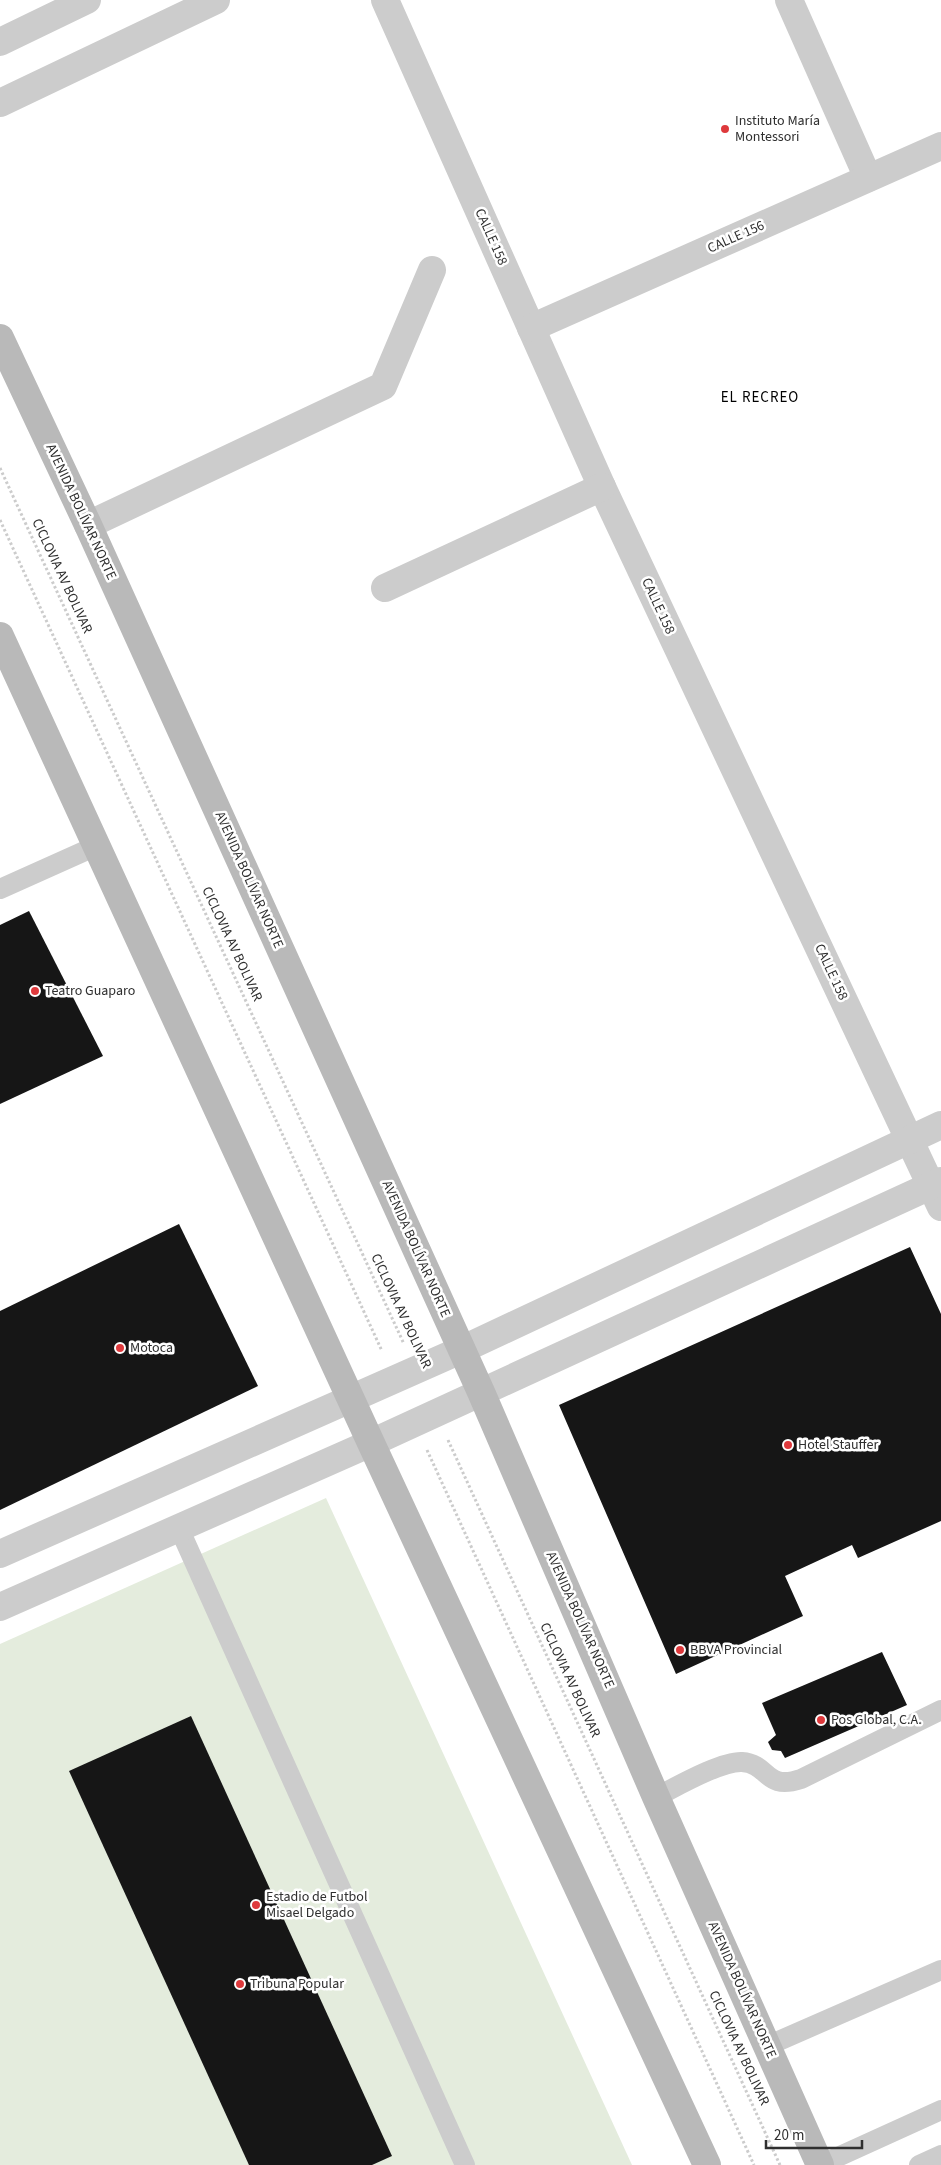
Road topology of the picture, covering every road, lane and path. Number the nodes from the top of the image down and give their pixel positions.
1 (87, 0) edge
2 (216, 0) edge
3 (385, 0) edge
4 (789, 0) edge
5 (0, 42) edge
6 (0, 103) edge
7 (941, 146) edge
8 (868, 178) junction
9 (432, 270) dead end
10 (531, 328) junction
11 (0, 338) edge
12 (0, 468) edge
13 (602, 487) junction
14 (0, 520) edge
15 (88, 525) junction
16 (385, 588) dead end
17 (0, 636) edge
18 (96, 846) junction
19 (0, 889) edge
20 (941, 1125) edge
21 (910, 1139) junction
22 (938, 1191) edge
23 (462, 1350) junction
24 (407, 1351) dead end
25 (386, 1359) dead end
26 (481, 1392) junction
27 (351, 1399) junction
28 (444, 1432) dead end
29 (371, 1443) junction
30 (427, 1449) dead end
31 (179, 1528) junction
32 (0, 1554) edge
33 (0, 1608) edge
34 (941, 1710) edge
35 (656, 1796) junction
36 (941, 1970) edge
37 (767, 2046) junction
38 (941, 2110) edge
39 (941, 2155) edge
40 (464, 2165) edge
41 (707, 2165) edge
42 (754, 2165) edge
43 (780, 2165) edge
44 (820, 2165) edge
45 (918, 2165) edge

1 - 5 street
2 - 6 street
3 - 10 street, CALLE 158
4 - 8 street
7 - 8 street, CALLE 156
8 - 10 street, CALLE 156
9 - 15 street
10 - 13 street, CALLE 158
11 - 15 main road, AVENIDA BOLÍVAR NORTE
12 - 24 path, CICLOVIA AV BOLIVAR
13 - 16 street
13 - 21 street, CALLE 158
14 - 25 path
15 - 23 main road, AVENIDA BOLÍVAR NORTE
17 - 18 main road
18 - 19 lane
18 - 27 main road
20 - 21 street
21 - 22 street, CALLE 158
21 - 23 street
22 - 26 street
23 - 26 main road, AVENIDA BOLÍVAR NORTE
23 - 27 street
26 - 29 street
26 - 35 main road, AVENIDA BOLÍVAR NORTE
27 - 29 main road
27 - 32 street
28 - 43 path, CICLOVIA AV BOLIVAR
29 - 31 street
29 - 41 main road
30 - 42 path
31 - 33 street
31 - 40 lane
34 - 35 lane
35 - 37 main road, AVENIDA BOLÍVAR NORTE
36 - 37 lane
37 - 44 main road, AVENIDA BOLÍVAR NORTE
38 - 44 lane
39 - 45 lane

